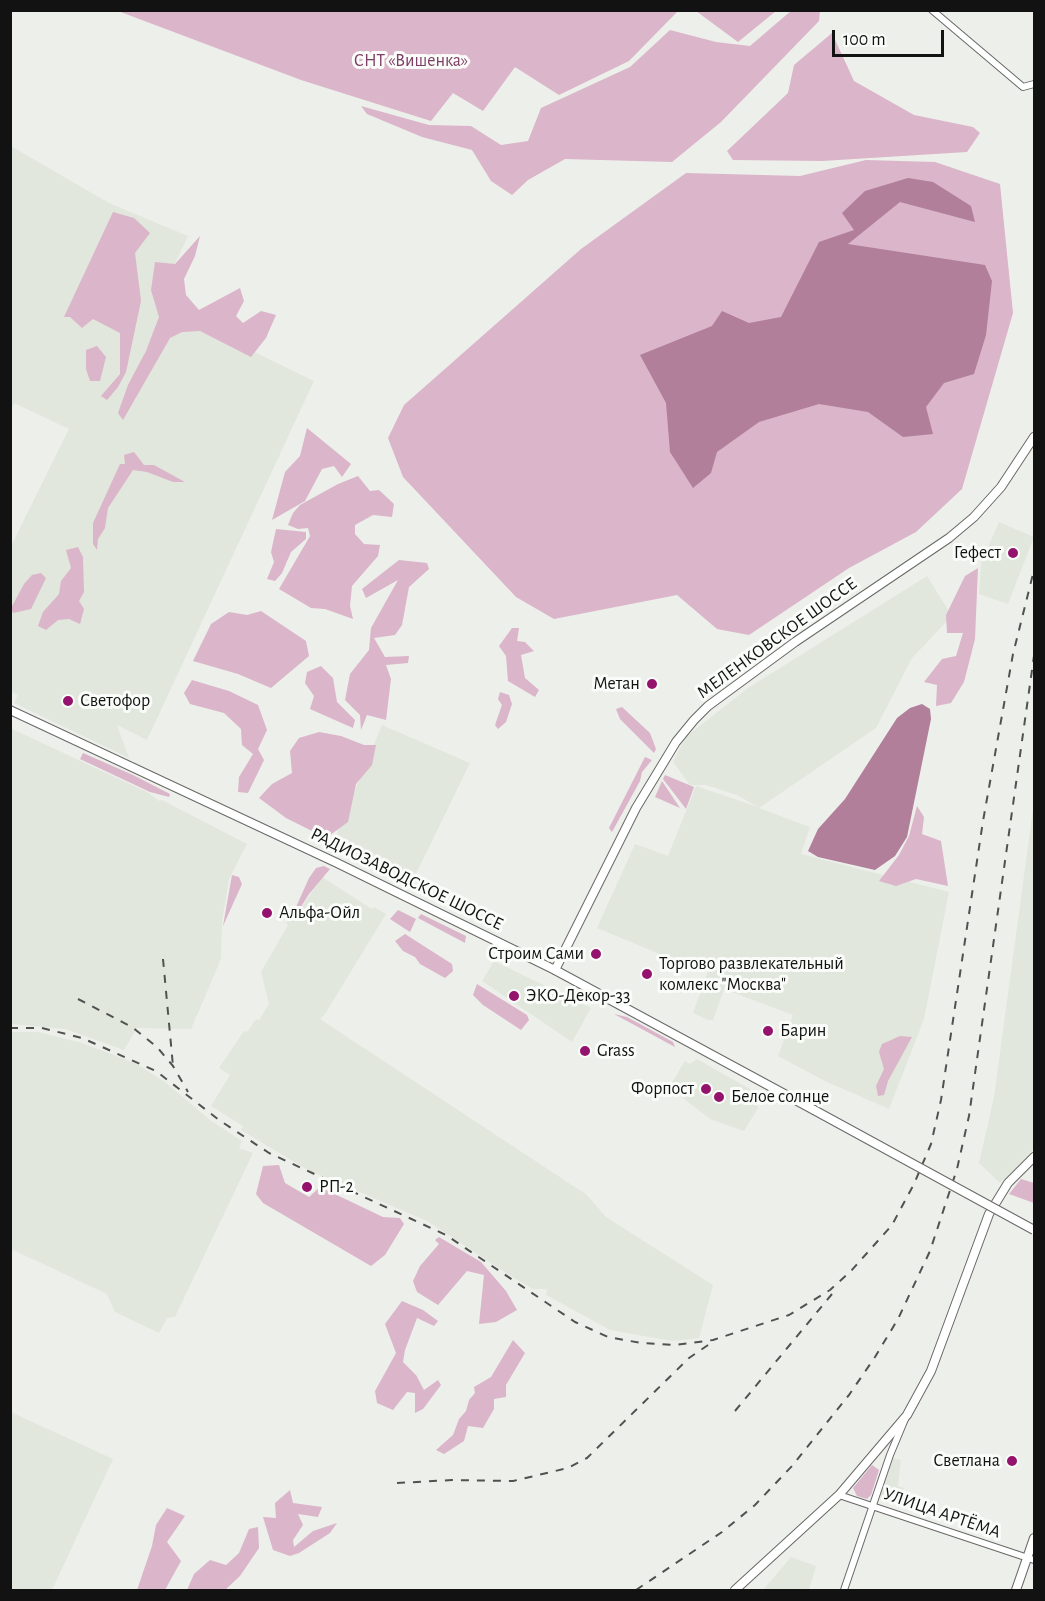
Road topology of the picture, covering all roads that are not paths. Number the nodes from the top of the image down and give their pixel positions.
1 (932, 10) edge
2 (1033, 85) edge
3 (1035, 437) edge
4 (10, 710) edge
5 (555, 970) junction
6 (1035, 1156) edge
7 (1035, 1230) edge
8 (907, 1415) junction
9 (839, 1495) junction
10 (872, 1505) junction
11 (1035, 1538) edge
12 (1031, 1559) edge
13 (735, 1590) edge
14 (844, 1590) edge
15 (1017, 1590) edge

1 - 2 street
3 - 5 main road, МЕЛЕНКОВСКОЕ ШОССЕ
4 - 5 street, РАДИОЗАВОДСКОЕ ШОССЕ
5 - 7 main road, РАДИОЗАВОДСКОЕ ШОССЕ, bridge
6 - 8 street
8 - 9 street
8 - 10 street
9 - 10 street, УЛИЦА АРТЁМА
9 - 13 street
10 - 12 street, УЛИЦА АРТЁМА
10 - 14 street
11 - 12 street
12 - 15 street

